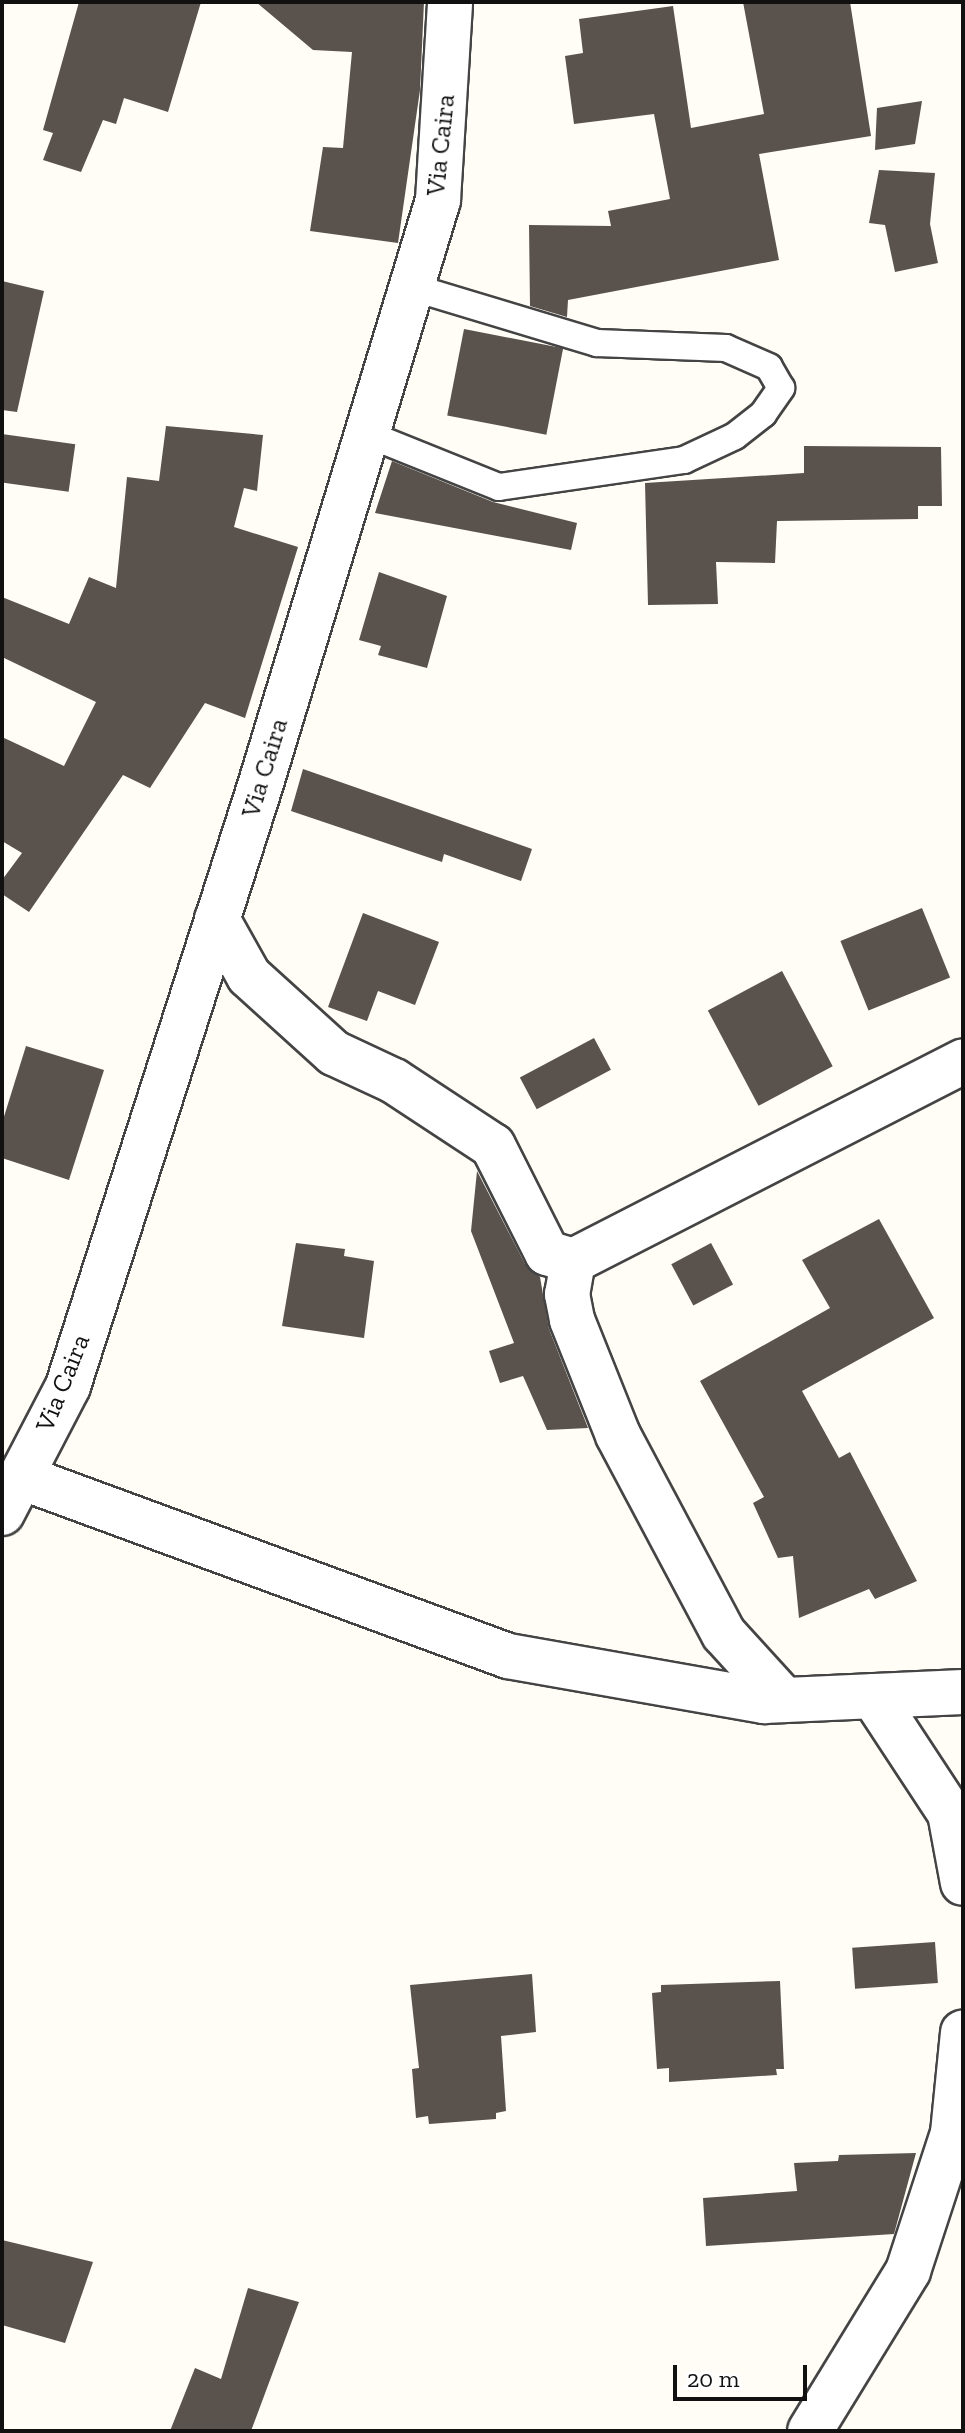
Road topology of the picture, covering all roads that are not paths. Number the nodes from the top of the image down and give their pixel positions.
1 (450, 2) edge
2 (412, 287) junction
3 (367, 434) junction
4 (217, 919) junction
5 (963, 1061) edge
6 (573, 1261) junction
7 (7, 1501) edge
8 (963, 1692) edge
9 (873, 1696) junction
10 (784, 1700) junction
11 (963, 1883) edge
12 (963, 2032) edge
13 (810, 2431) edge

1 - 2 street, Via Caira
2 - 3 street, Via Caira
2 - 3 lane
3 - 4 street, Via Caira
4 - 6 street
4 - 7 street, Via Caira
5 - 6 street
6 - 10 street
7 - 10 street
8 - 9 street
9 - 10 street
9 - 11 street
12 - 13 street

